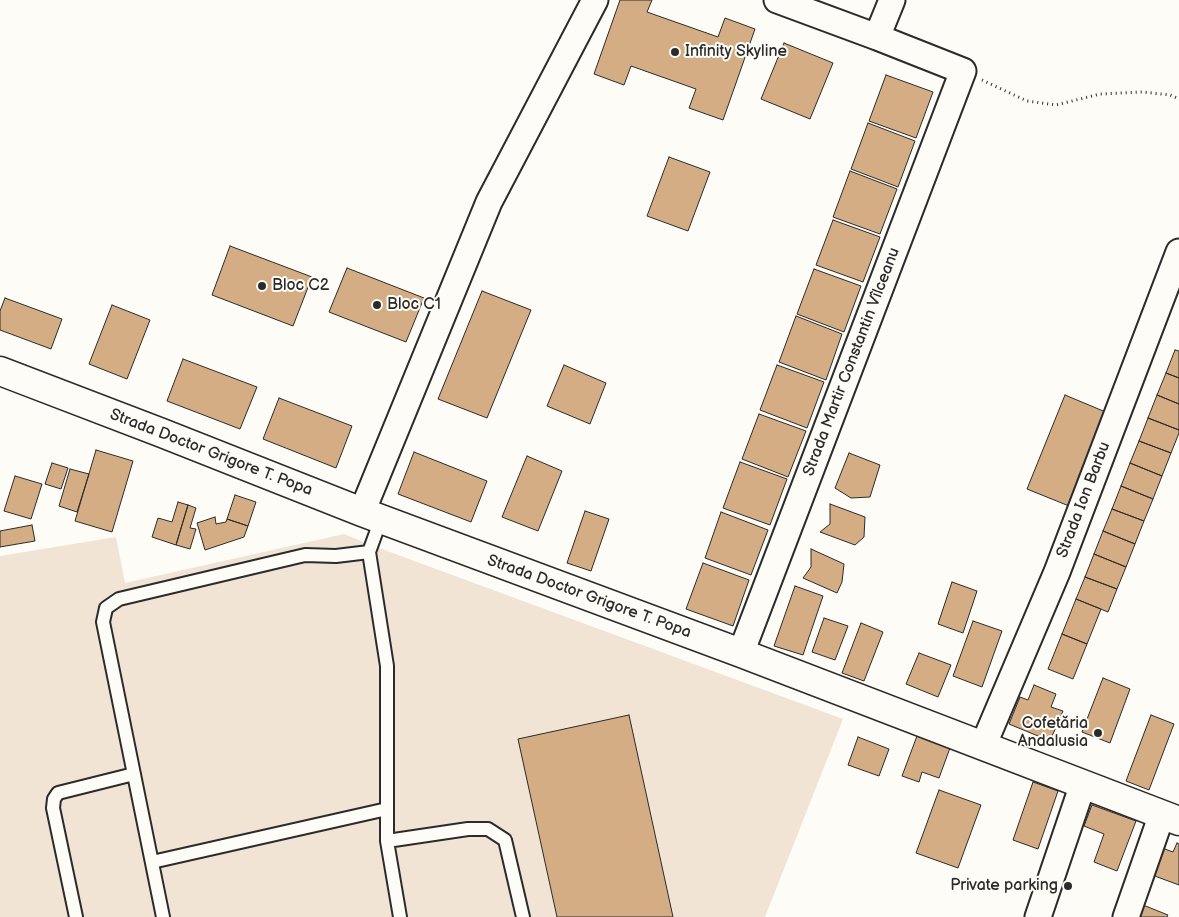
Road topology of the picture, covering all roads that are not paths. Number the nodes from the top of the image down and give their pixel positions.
1 (596, 0) edge
2 (777, 0) edge
3 (892, 0) edge
4 (877, 37) junction
5 (1179, 252) edge
6 (0, 371) edge
7 (371, 515) junction
8 (369, 552) junction
9 (741, 653) junction
10 (983, 746) junction
11 (134, 774) junction
12 (1084, 784) junction
13 (387, 810) junction
14 (1171, 818) edge
15 (387, 841) junction
16 (152, 862) junction
17 (76, 917) edge
18 (163, 917) edge
19 (400, 917) edge
20 (522, 917) edge
21 (1038, 917) edge
22 (1126, 917) edge

1 - 7 street
2 - 4 street
3 - 4 street
4 - 9 street, Strada Martir Constantin Vîlceanu
5 - 10 street, Strada Ion Barbu
6 - 7 street, Strada Doctor Grigore T. Popa
7 - 8 lane
7 - 9 street, Strada Doctor Grigore T. Popa
8 - 11 lane
8 - 13 lane
9 - 10 street, Strada Doctor Grigore T. Popa
10 - 12 street, Strada Doctor Grigore T. Popa
11 - 16 lane
11 - 17 lane
12 - 14 street, Strada Doctor Grigore T. Popa
12 - 21 street
13 - 15 lane
13 - 16 lane
14 - 22 street
15 - 19 lane
15 - 20 lane
16 - 18 lane

